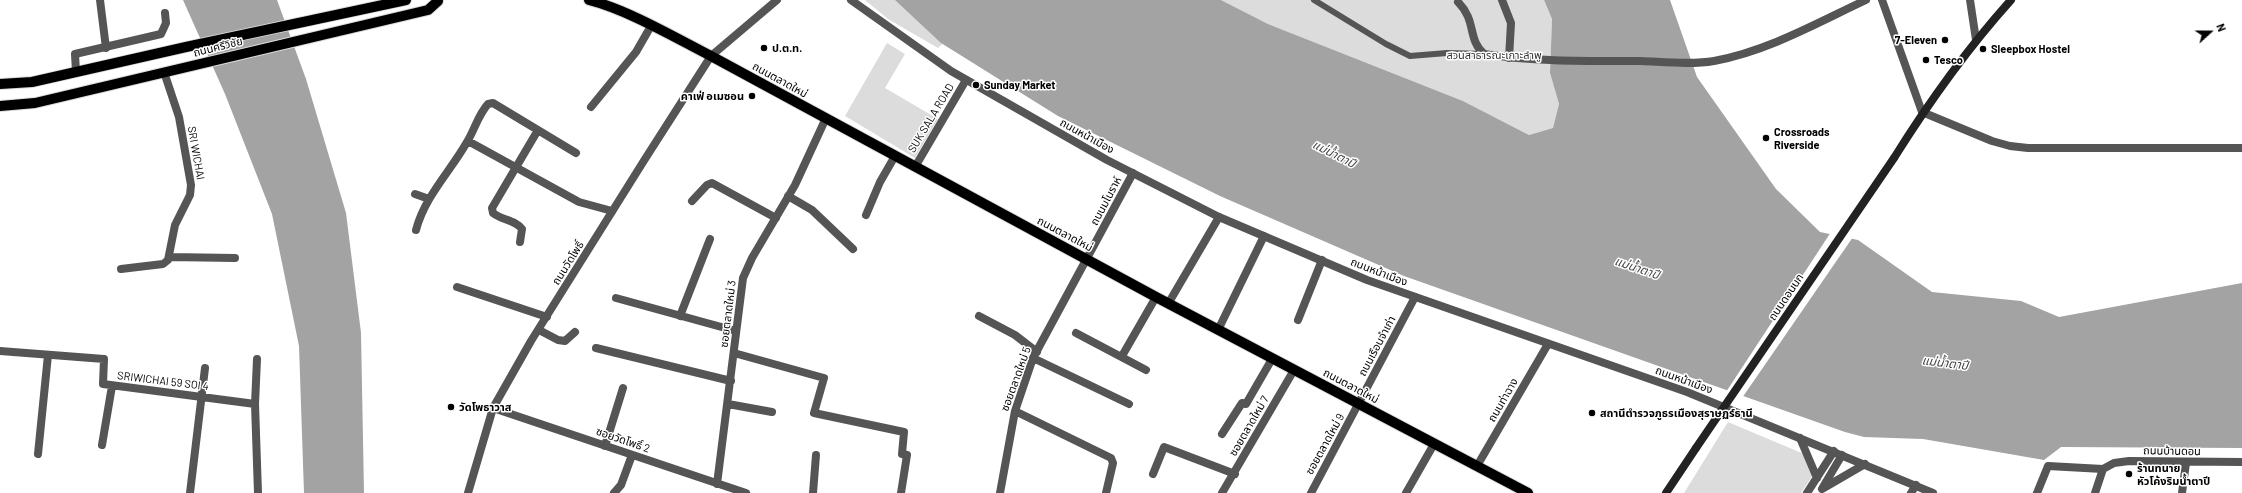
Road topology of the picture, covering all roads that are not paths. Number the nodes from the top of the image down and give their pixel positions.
1 (100, 0) edge
2 (406, 0) edge
3 (439, 0) edge
4 (589, 0) edge
5 (777, 0) edge
6 (851, 0) edge
7 (1314, 0) edge
8 (1502, 0) edge
9 (1866, 0) edge
10 (1882, 0) edge
11 (1970, 0) edge
12 (2011, 0) edge
13 (601, 1) edge
14 (1458, 2) dead end
15 (165, 13) dead end
16 (651, 26) junction
17 (1976, 40) junction
18 (106, 48) junction
19 (1484, 54) junction
20 (711, 56) junction
21 (1509, 58) junction
22 (76, 72) junction
23 (164, 72) junction
24 (966, 80) junction
25 (0, 84) edge
26 (0, 106) edge
27 (591, 108) dead end
28 (1922, 112) junction
29 (826, 118) junction
30 (538, 130) junction
31 (468, 141) junction
32 (2242, 148) edge
33 (576, 153) dead end
34 (895, 156) junction
35 (915, 167) junction
36 (516, 168) junction
37 (1133, 173) junction
38 (414, 194) dead end
39 (788, 196) junction
40 (429, 199) junction
41 (692, 201) dead end
42 (612, 211) junction
43 (866, 215) dead end
44 (1219, 217) junction
45 (776, 218) junction
46 (416, 230) dead end
47 (1264, 236) junction
48 (710, 239) dead end
49 (520, 242) dead end
50 (854, 249) dead end
51 (169, 258) junction
52 (235, 258) dead end
53 (1087, 260) junction
54 (1322, 260) junction
55 (121, 269) dead end
56 (457, 288) dead end
57 (1156, 297) junction
58 (1415, 297) junction
59 (616, 298) dead end
60 (1168, 304) junction
61 (680, 316) junction
62 (979, 316) dead end
63 (547, 317) junction
64 (1298, 320) dead end
65 (539, 330) junction
66 (1218, 330) junction
67 (736, 331) junction
68 (575, 332) dead end
69 (1076, 333) dead end
70 (1548, 344) junction
71 (596, 348) dead end
72 (0, 351) edge
73 (734, 353) junction
74 (48, 354) junction
75 (1035, 355) junction
76 (1122, 356) junction
77 (257, 359) dead end
78 (1272, 359) junction
79 (205, 368) dead end
80 (1146, 370) dead end
81 (1294, 370) junction
82 (731, 381) junction
83 (112, 386) junction
84 (623, 388) dead end
85 (203, 397) junction
86 (255, 404) junction
87 (728, 404) junction
88 (1129, 404) dead end
89 (1359, 404) junction
90 (493, 408) junction
91 (1015, 411) junction
92 (772, 412) dead end
93 (1222, 434) dead end
94 (1800, 438) junction
95 (1434, 444) junction
96 (102, 445) dead end
97 (605, 446) junction
98 (1834, 452) junction
99 (38, 454) dead end
100 (632, 455) junction
101 (816, 455) dead end
102 (1842, 455) junction
103 (2242, 462) edge
104 (2186, 463) junction
105 (1865, 464) junction
106 (1477, 466) junction
107 (2103, 469) junction
108 (1153, 474) dead end
109 (1235, 474) junction
110 (1817, 478) junction
111 (717, 484) junction
112 (1916, 485) junction
113 (1821, 491) edge
114 (190, 493) edge
115 (258, 493) edge
116 (468, 493) edge
117 (614, 493) edge
118 (746, 493) edge
119 (813, 493) edge
120 (901, 493) edge
121 (1000, 493) edge
122 (1106, 493) edge
123 (1222, 493) edge
124 (1311, 493) edge
125 (1406, 493) edge
126 (1528, 493) edge
127 (1666, 493) edge
128 (1808, 493) edge
129 (1911, 493) edge
130 (1933, 493) edge
131 (2037, 493) edge
132 (2095, 493) edge
133 (2182, 493) edge

1 - 18 street
2 - 22 main road, ถนนศรีวิชัย
3 - 23 main road, ถนนศรีวิชัย
4 - 13 main road, ถนนตลาดใหม่
5 - 20 street
6 - 24 street, ถนนหน้าเมือง
7 - 19 street
8 - 21 street
9 - 21 street
10 - 28 street
11 - 17 street
12 - 17 main road, ถนนดอนนก
13 - 16 main road, ถนนตลาดใหม่
14 - 19 street
15 - 18 street
16 - 20 main road, ถนนตลาดใหม่
16 - 27 street
17 - 28 main road, ถนนดอนนก
18 - 22 street
19 - 21 street
20 - 29 main road, ถนนตลาดใหม่
20 - 42 street, ถนนวัดโพธิ์
22 - 25 main road, ถนนศรีวิชัย
23 - 26 main road, ถนนศรีวิชัย
23 - 51 street, SRI WICHAI
24 - 35 street, SUK SALA ROAD
24 - 37 street, ถนนหน้าเมือง
28 - 32 street
28 - 127 main road, ถนนดอนนก, bridge
29 - 34 main road, ถนนตลาดใหม่
29 - 39 street, ซอยตลาดใหม่ 3
30 - 31 street
30 - 33 street
30 - 36 street
31 - 36 street
31 - 40 street
34 - 35 main road, ถนนตลาดใหม่
34 - 43 street
35 - 53 main road, ถนนตลาดใหม่
36 - 42 street
36 - 49 street
37 - 44 street, ถนนหน้าเมือง
37 - 53 street, ถนนมโนราห์
38 - 40 street
39 - 45 street, ซอยตลาดใหม่ 3
39 - 50 street
40 - 46 street
41 - 45 street
42 - 63 street, ถนนวัดโพธิ์
44 - 47 street, ถนนหน้าเมือง
44 - 60 street
45 - 67 street, ซอยตลาดใหม่ 3
47 - 54 street, ถนนหน้าเมือง
47 - 66 street
48 - 61 street
51 - 52 street
51 - 55 street
53 - 57 main road, ถนนตลาดใหม่
53 - 75 street, ซอยตลาดใหม่ 5
54 - 58 street, ถนนหน้าเมือง
54 - 64 street
56 - 63 street
57 - 60 main road, ถนนตลาดใหม่
57 - 76 street
58 - 70 street, ถนนหน้าเมือง
58 - 89 street, ถนนเรือนจำเก่า
59 - 61 street
60 - 66 main road, ถนนตลาดใหม่
61 - 67 street
62 - 75 street
63 - 65 street, ถนนวัดโพธิ์
65 - 68 street
65 - 90 street, ถนนวัดโพธิ์
66 - 78 main road, ถนนตลาดใหม่
67 - 73 street, ซอยตลาดใหม่ 3
69 - 76 street
70 - 94 street, ถนนหน้าเมือง
70 - 106 street, ถนนท่าฉาง
71 - 82 street
72 - 74 street, SRIWICHAI 59 SOI 4
73 - 82 street, ซอยตลาดใหม่ 3
73 - 120 street
74 - 83 street, SRIWICHAI 59 SOI 4
74 - 99 street
75 - 88 street
75 - 91 street, ซอยตลาดใหม่ 5
76 - 80 street
77 - 86 street
78 - 81 main road, ถนนตลาดใหม่
78 - 93 street
79 - 85 street
81 - 89 main road, ถนนตลาดใหม่
81 - 109 street, ซอยตลาดใหม่ 7
82 - 87 street, ซอยตลาดใหม่ 3
83 - 85 street, SRIWICHAI 59 SOI 4
83 - 96 street
84 - 97 street
85 - 86 street, SRIWICHAI 59 SOI 4
85 - 114 street
86 - 115 street
87 - 92 street
87 - 111 street, ซอยตลาดใหม่ 3
89 - 95 main road, ถนนตลาดใหม่
89 - 124 street, ซอยตลาดใหม่ 9
90 - 97 street, ซอยวัดโพธิ์ 2
90 - 116 street, ถนนวัดโพธิ์
91 - 121 street, ซอยตลาดใหม่ 5
91 - 122 street
94 - 98 street, ถนนหน้าเมือง
94 - 110 street
95 - 106 main road, ถนนตลาดใหม่
95 - 125 street
97 - 100 street, ซอยวัดโพธิ์ 2
98 - 102 street, ถนนหน้าเมือง
98 - 110 street
100 - 111 street, ซอยวัดโพธิ์ 2
100 - 117 street
101 - 119 street
102 - 105 street, ถนนหน้าเมือง
102 - 113 street
103 - 104 street, ถนนบ้านดอน
104 - 107 street, ถนนบ้านดอน
104 - 133 street
105 - 112 street, ถนนหน้าเมือง
105 - 113 street
106 - 126 main road, ถนนตลาดใหม่
107 - 131 street
107 - 132 street
108 - 109 street
109 - 123 street, ซอยตลาดใหม่ 7
110 - 128 street
111 - 118 street, ซอยวัดโพธิ์ 2
112 - 129 street
112 - 130 street, ถนนหน้าเมือง

